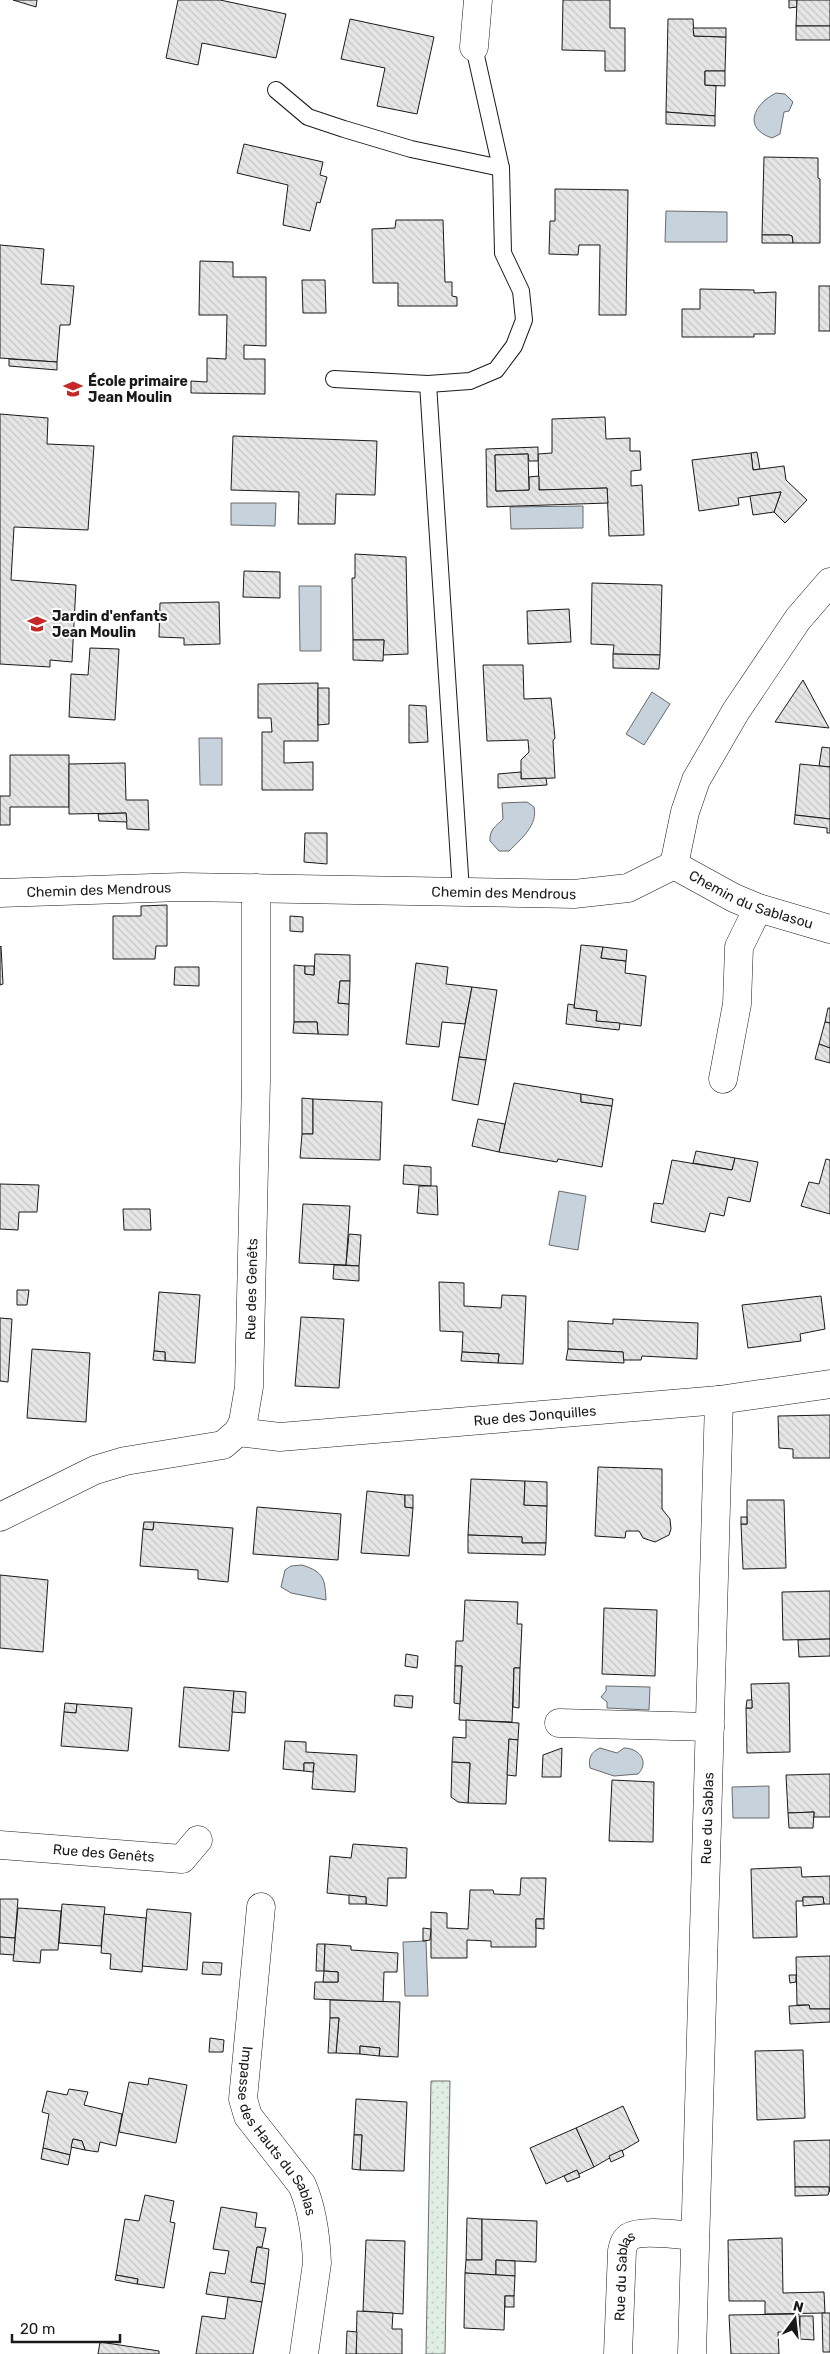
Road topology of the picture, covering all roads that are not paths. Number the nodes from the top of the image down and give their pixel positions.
1 (478, 0) edge
2 (474, 47) joint
3 (276, 90) dead end
4 (501, 168) junction
5 (334, 379) dead end
6 (428, 384) junction
7 (830, 582) edge
8 (674, 865) junction
9 (256, 888) junction
10 (461, 891) junction
11 (0, 893) edge
12 (758, 908) junction
13 (830, 929) edge
14 (723, 1079) dead end
15 (830, 1384) edge
16 (719, 1400) junction
17 (238, 1432) junction
18 (0, 1517) edge
19 (559, 1723) dead end
20 (710, 1727) junction
21 (198, 1840) dead end
22 (0, 1845) edge
23 (261, 1907) dead end
24 (696, 2236) junction
25 (304, 2354) edge
26 (618, 2354) edge
27 (692, 2354) edge

1 - 2 street
2 - 4 lane
3 - 4 lane
4 - 6 lane
5 - 6 lane
6 - 10 lane
7 - 8 street
8 - 10 street, Chemin des Mendrous
8 - 12 street, Chemin du Sablasou
9 - 10 street, Chemin des Mendrous
9 - 11 street, Chemin des Mendrous
9 - 17 street, Rue des Genêts
12 - 13 street, Chemin du Sablasou
12 - 14 street
15 - 16 street, Rue des Jonquilles
16 - 17 street, Rue des Jonquilles
16 - 20 street, Rue du Sablas
17 - 18 street
19 - 20 street
20 - 24 street, Rue du Sablas
21 - 22 street, Rue des Genêts
23 - 25 street, Impasse des Hauts du Sablas
24 - 26 street, Rue du Sablas
24 - 27 street, Rue du Sablas

